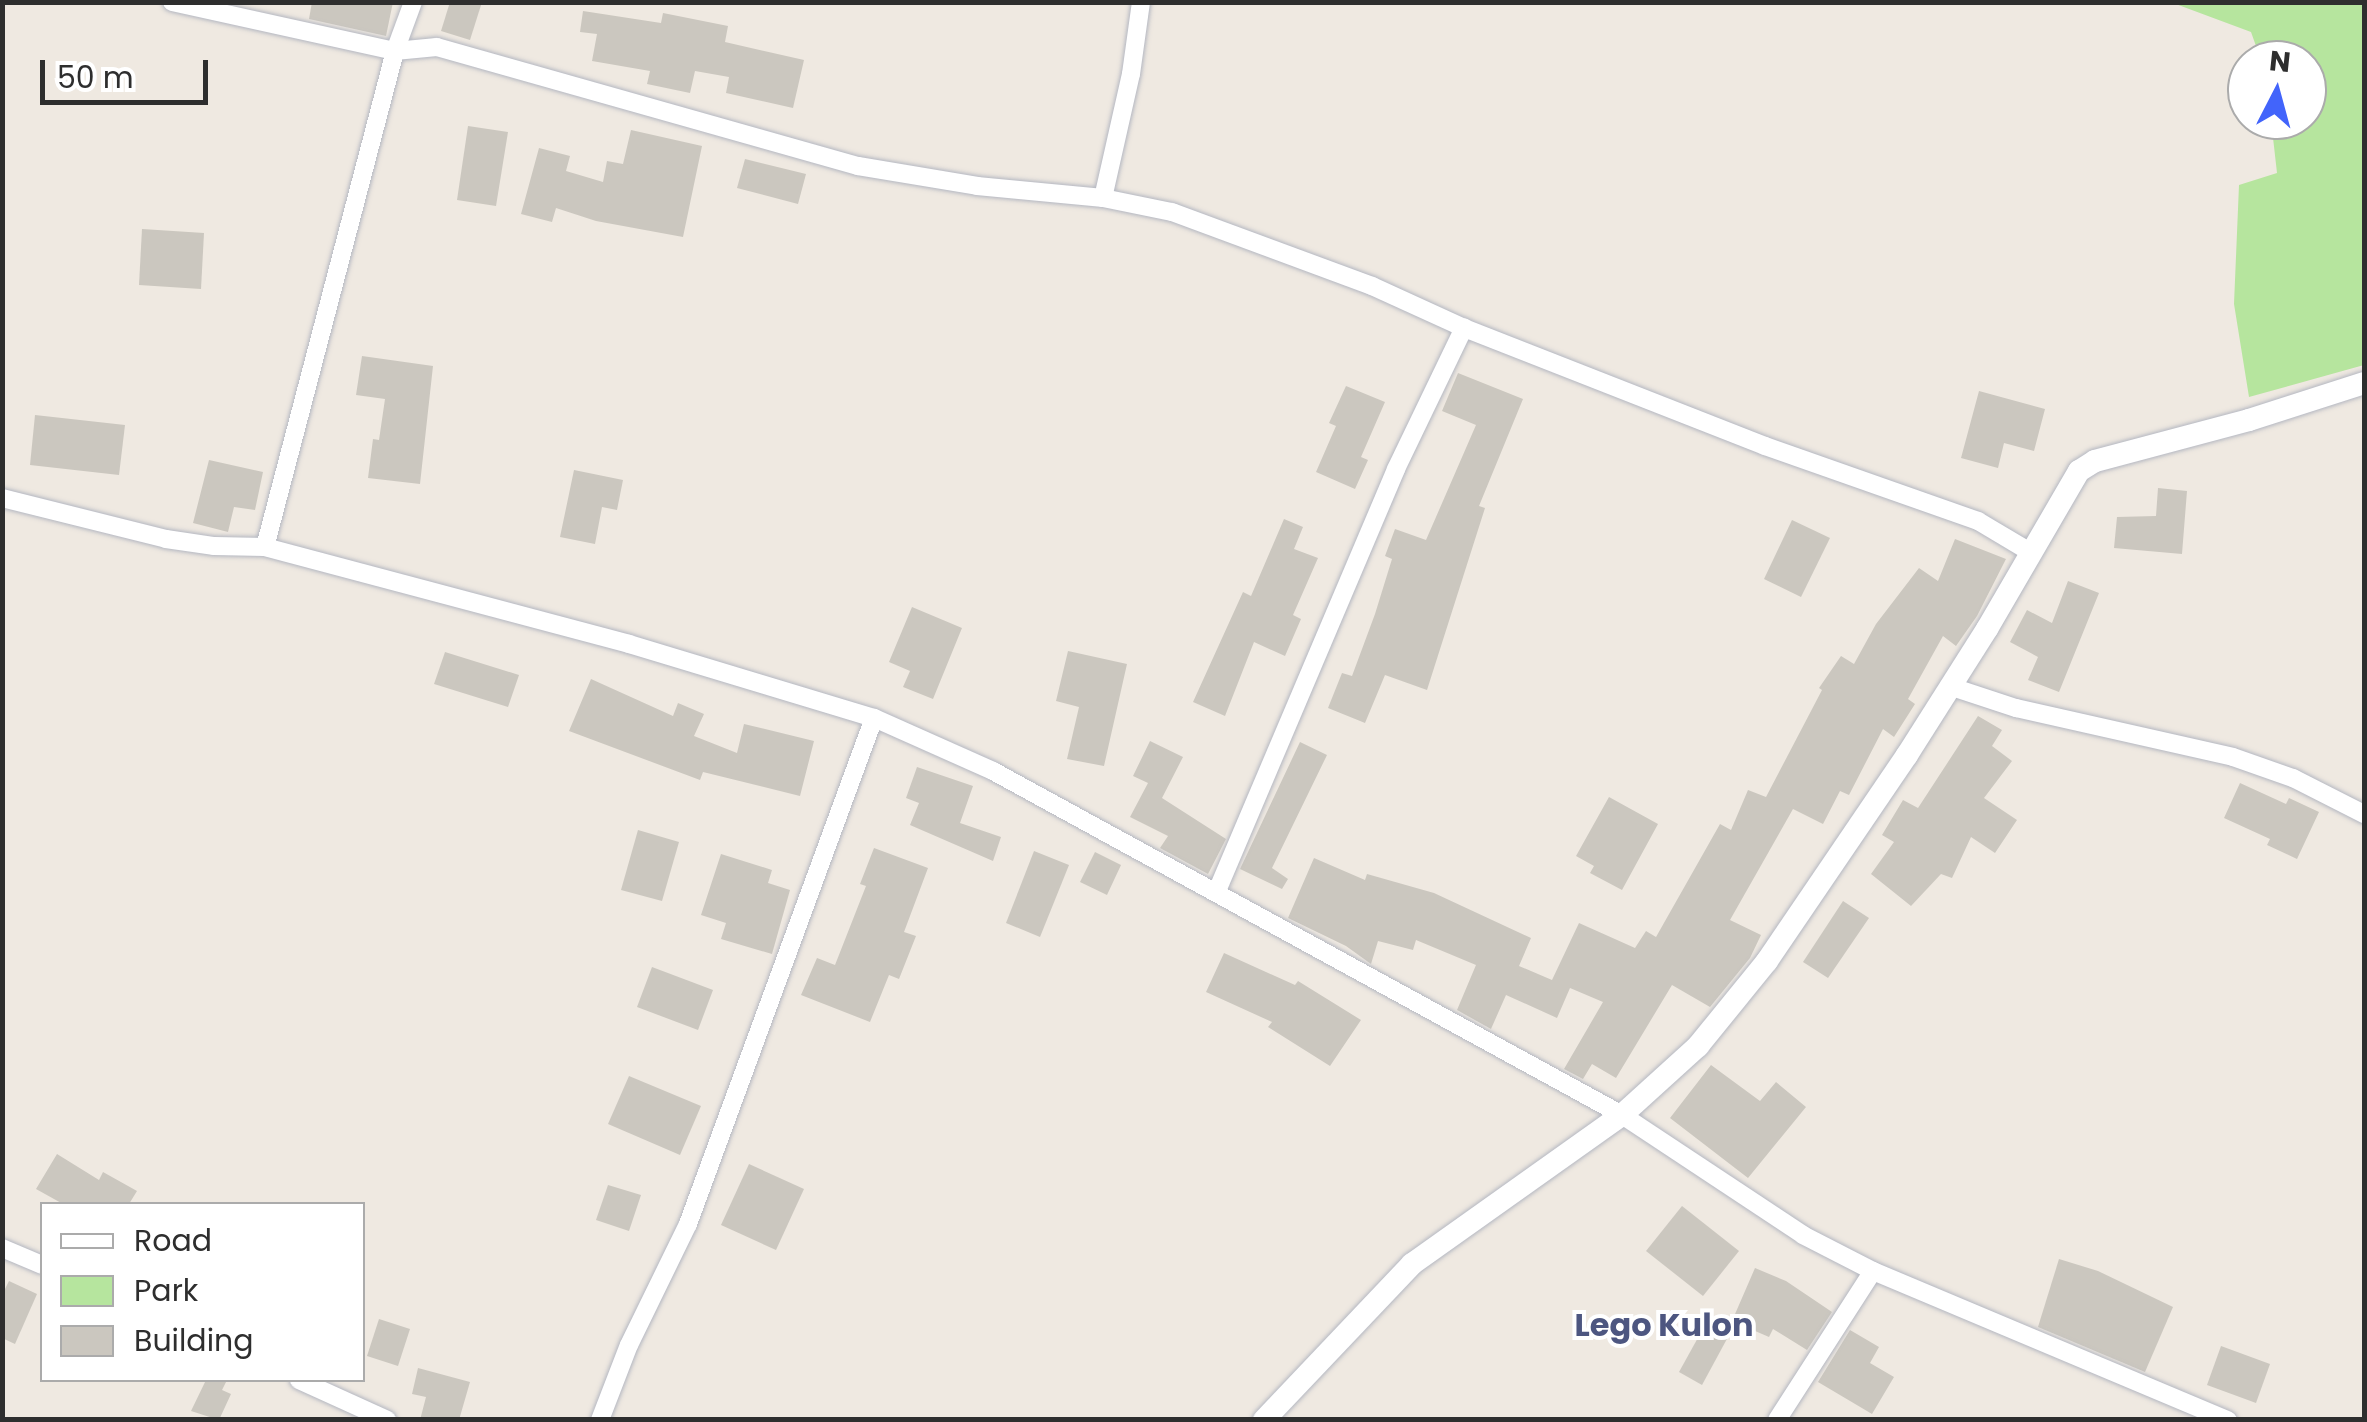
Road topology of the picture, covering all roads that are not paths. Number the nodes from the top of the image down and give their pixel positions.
1 (172, 2) edge
2 (413, 2) edge
3 (1141, 2) edge
4 (395, 52) junction
5 (1103, 198) junction
6 (1464, 328) junction
7 (2364, 383) edge
8 (2, 498) edge
9 (265, 547) junction
10 (2030, 552) junction
11 (1949, 686) junction
12 (874, 718) junction
13 (2364, 814) edge
14 (1217, 891) junction
15 (1622, 1114) junction
16 (2, 1248) edge
17 (40, 1264) edge
18 (1873, 1272) junction
19 (302, 1382) edge
20 (387, 1420) edge
21 (600, 1420) edge
22 (1264, 1420) edge
23 (1778, 1420) edge
24 (2228, 1420) edge

1 - 4 street
2 - 4 street
3 - 5 street
4 - 5 street
4 - 9 street
5 - 6 street
6 - 10 street
6 - 14 street
7 - 10 street
8 - 9 street
9 - 12 street
10 - 11 street
11 - 13 street
11 - 15 street
12 - 14 street
12 - 21 street
14 - 15 street
15 - 18 street
15 - 22 street
16 - 17 street
18 - 23 street
18 - 24 street
19 - 20 street

